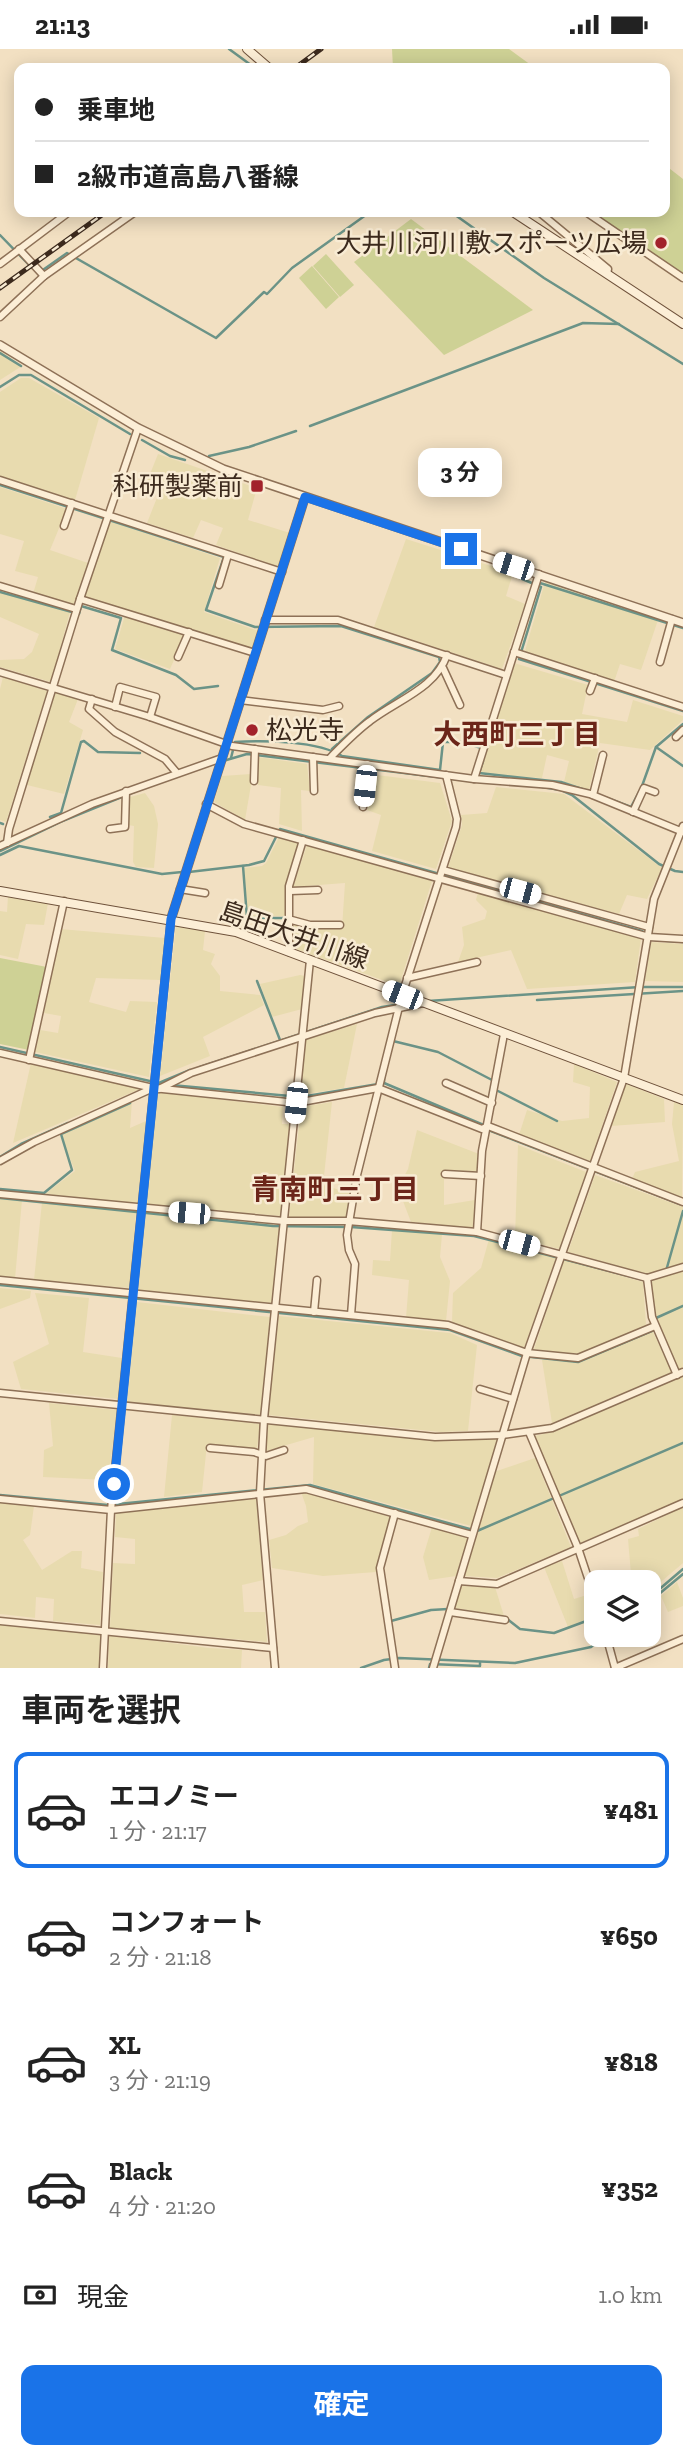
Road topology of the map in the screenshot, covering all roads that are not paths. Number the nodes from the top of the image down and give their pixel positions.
1 (247, 49) edge
2 (263, 63) edge
3 (62, 217) edge
4 (128, 217) edge
5 (521, 217) edge
6 (545, 217) edge
7 (593, 217) edge
8 (19, 249) junction
9 (0, 264) edge
10 (607, 274) junction
11 (44, 276) junction
12 (683, 278) edge
13 (0, 317) edge
14 (683, 324) edge
15 (0, 345) edge
16 (138, 428) junction
17 (0, 480) edge
18 (305, 497) junction
19 (72, 503) junction
20 (107, 515) junction
21 (64, 526) dead end
22 (228, 555) junction
23 (282, 572) junction
24 (539, 575) junction
25 (219, 585) dead end
26 (0, 586) edge
27 (80, 599) junction
28 (76, 609) junction
29 (672, 619) junction
30 (265, 620) junction
31 (683, 623) edge
32 (189, 632) junction
33 (514, 652) junction
34 (255, 653) junction
35 (447, 655) junction
36 (178, 657) dead end
37 (660, 662) dead end
38 (443, 668) junction
39 (0, 672) edge
40 (506, 675) junction
41 (595, 678) junction
42 (52, 688) junction
43 (590, 691) dead end
44 (92, 699) junction
45 (240, 700) junction
46 (460, 705) dead end
47 (339, 706) dead end
48 (115, 707) junction
49 (683, 707) edge
50 (150, 717) junction
51 (683, 730) edge
52 (676, 737) dead end
53 (226, 744) junction
54 (255, 749) junction
55 (603, 755) dead end
56 (313, 757) junction
57 (222, 758) junction
58 (330, 758) junction
59 (367, 764) junction
60 (176, 772) junction
61 (446, 775) junction
62 (474, 779) junction
63 (254, 781) dead end
64 (126, 791) junction
65 (314, 791) dead end
66 (655, 792) dead end
67 (593, 795) junction
68 (206, 804) junction
69 (363, 807) dead end
70 (633, 812) junction
71 (0, 827) edge
72 (9, 829) junction
73 (110, 829) dead end
74 (682, 830) edge
75 (303, 840) junction
76 (7, 843) junction
77 (0, 846) edge
78 (443, 870) junction
79 (440, 879) junction
80 (180, 888) junction
81 (318, 890) dead end
82 (0, 891) edge
83 (290, 891) junction
84 (205, 893) dead end
85 (64, 901) junction
86 (171, 919) junction
87 (288, 919) junction
88 (340, 925) dead end
89 (649, 927) junction
90 (649, 937) junction
91 (683, 939) edge
92 (289, 952) junction
93 (310, 960) junction
94 (477, 962) dead end
95 (407, 978) junction
96 (402, 995) junction
97 (423, 1003) junction
98 (399, 1007) junction
99 (504, 1034) junction
100 (302, 1037) junction
101 (0, 1053) edge
102 (29, 1060) junction
103 (624, 1078) junction
104 (446, 1083) dead end
105 (378, 1088) junction
106 (156, 1089) junction
107 (683, 1100) edge
108 (296, 1103) junction
109 (492, 1103) junction
110 (488, 1126) junction
111 (0, 1161) edge
112 (593, 1168) junction
113 (445, 1174) dead end
114 (481, 1176) junction
115 (0, 1194) edge
116 (683, 1202) edge
117 (142, 1209) junction
118 (284, 1221) junction
119 (348, 1221) junction
120 (477, 1232) junction
121 (561, 1255) junction
122 (683, 1267) edge
123 (647, 1277) junction
124 (0, 1280) edge
125 (317, 1280) dead end
126 (133, 1294) junction
127 (276, 1309) junction
128 (314, 1312) junction
129 (351, 1315) junction
130 (655, 1326) junction
131 (527, 1353) junction
132 (680, 1373) edge
133 (480, 1388) dead end
134 (0, 1393) edge
135 (513, 1399) junction
136 (122, 1406) junction
137 (264, 1419) junction
138 (529, 1432) junction
139 (502, 1435) junction
140 (210, 1448) dead end
141 (284, 1450) dead end
142 (262, 1454) junction
143 (260, 1493) junction
144 (0, 1499) edge
145 (683, 1503) edge
146 (111, 1510) junction
147 (395, 1513) junction
148 (472, 1535) junction
149 (578, 1548) junction
150 (585, 1570) edge
151 (459, 1581) junction
152 (450, 1612) junction
153 (505, 1620) dead end
154 (0, 1621) edge
155 (105, 1632) junction
156 (683, 1639) edge
157 (609, 1647) edge
158 (273, 1648) junction
159 (103, 1668) edge
160 (275, 1668) edge
161 (394, 1668) edge
162 (433, 1668) edge
163 (615, 1668) edge

1 - 2 main road
3 - 8 street
4 - 11 street
5 - 10 main road
6 - 10 street
7 - 12 street
8 - 9 street
8 - 11 street
10 - 14 main road
11 - 13 street
15 - 16 street
16 - 18 street
16 - 20 street
17 - 19 street
18 - 23 street
18 - 24 street
19 - 20 street
19 - 21 street
20 - 22 street
20 - 27 street
22 - 23 street
22 - 25 street
23 - 30 street
24 - 29 street
24 - 33 street
26 - 28 street
27 - 28 street
27 - 32 street
28 - 42 street
29 - 31 street
29 - 37 street
30 - 34 street
30 - 35 street
32 - 34 street
32 - 36 street
33 - 40 street
33 - 41 street
34 - 45 street
35 - 38 street
35 - 40 street
38 - 46 street
38 - 58 street
39 - 42 street
40 - 62 street
41 - 43 street
41 - 49 street
42 - 44 street
42 - 72 street
44 - 48 street
44 - 60 street
45 - 47 street
45 - 53 street
48 - 50 street
48 - 50 street
50 - 53 street
51 - 52 street
53 - 54 street
53 - 57 street
54 - 56 street
54 - 63 street
55 - 67 street
56 - 58 street
56 - 65 street
57 - 60 street
57 - 68 street
58 - 59 street
59 - 61 street
59 - 69 street
60 - 64 street
61 - 62 street
61 - 78 street
62 - 67 street
64 - 73 street
64 - 76 street
66 - 70 street
67 - 70 street
68 - 75 street
68 - 80 street
70 - 74 street
71 - 72 street
72 - 76 street
74 - 89 street
75 - 79 street
75 - 83 street
76 - 77 street
78 - 79 street
78 - 89 street
79 - 90 street
79 - 95 street
80 - 84 street
80 - 86 street
81 - 83 street
82 - 85 main road, 島田大井川線
83 - 87 street
85 - 86 main road, 島田大井川線
85 - 102 street
86 - 92 main road, 島田大井川線
86 - 106 street
87 - 88 street
87 - 92 street
89 - 90 street
90 - 91 street
90 - 103 street
92 - 93 main road, 島田大井川線
93 - 96 main road, 島田大井川線
93 - 100 street
94 - 95 street
95 - 96 street
96 - 97 main road, 島田大井川線
96 - 98 street
97 - 98 street
97 - 99 main road, 島田大井川線
98 - 100 street
98 - 105 street
99 - 103 main road, 島田大井川線
99 - 109 street
100 - 106 street
100 - 108 street
101 - 102 street
102 - 106 street
103 - 107 main road, 島田大井川線
103 - 112 street
104 - 109 street
105 - 108 street
105 - 110 street
105 - 119 street
106 - 108 street
106 - 111 street
106 - 117 street
108 - 118 street
109 - 110 street
110 - 112 street
110 - 114 street
112 - 116 street
112 - 121 street
113 - 114 street
114 - 120 street
115 - 117 street
117 - 118 street
117 - 126 street
118 - 119 street
118 - 127 street
119 - 120 street
119 - 129 street
120 - 121 street
121 - 123 street
121 - 131 street
122 - 123 street
123 - 130 street
124 - 126 street
125 - 128 street
126 - 127 street
126 - 136 street
127 - 128 street
127 - 137 street
128 - 129 street
129 - 131 street
130 - 131 street
130 - 132 street
131 - 135 street
132 - 138 street
133 - 135 street
134 - 136 street
135 - 139 street
136 - 137 street
136 - 146 street
137 - 139 street
137 - 142 street
138 - 139 street
138 - 149 street
139 - 148 street
140 - 142 street
141 - 142 street
142 - 143 street
143 - 146 street
143 - 147 street
143 - 158 street
144 - 146 street
145 - 149 street
146 - 155 street
147 - 148 street
147 - 161 street
148 - 151 street
149 - 150 street
149 - 151 street
151 - 152 street
152 - 153 street
152 - 162 street
154 - 155 street
155 - 158 street
155 - 159 street
156 - 163 street
157 - 163 street
158 - 160 street

